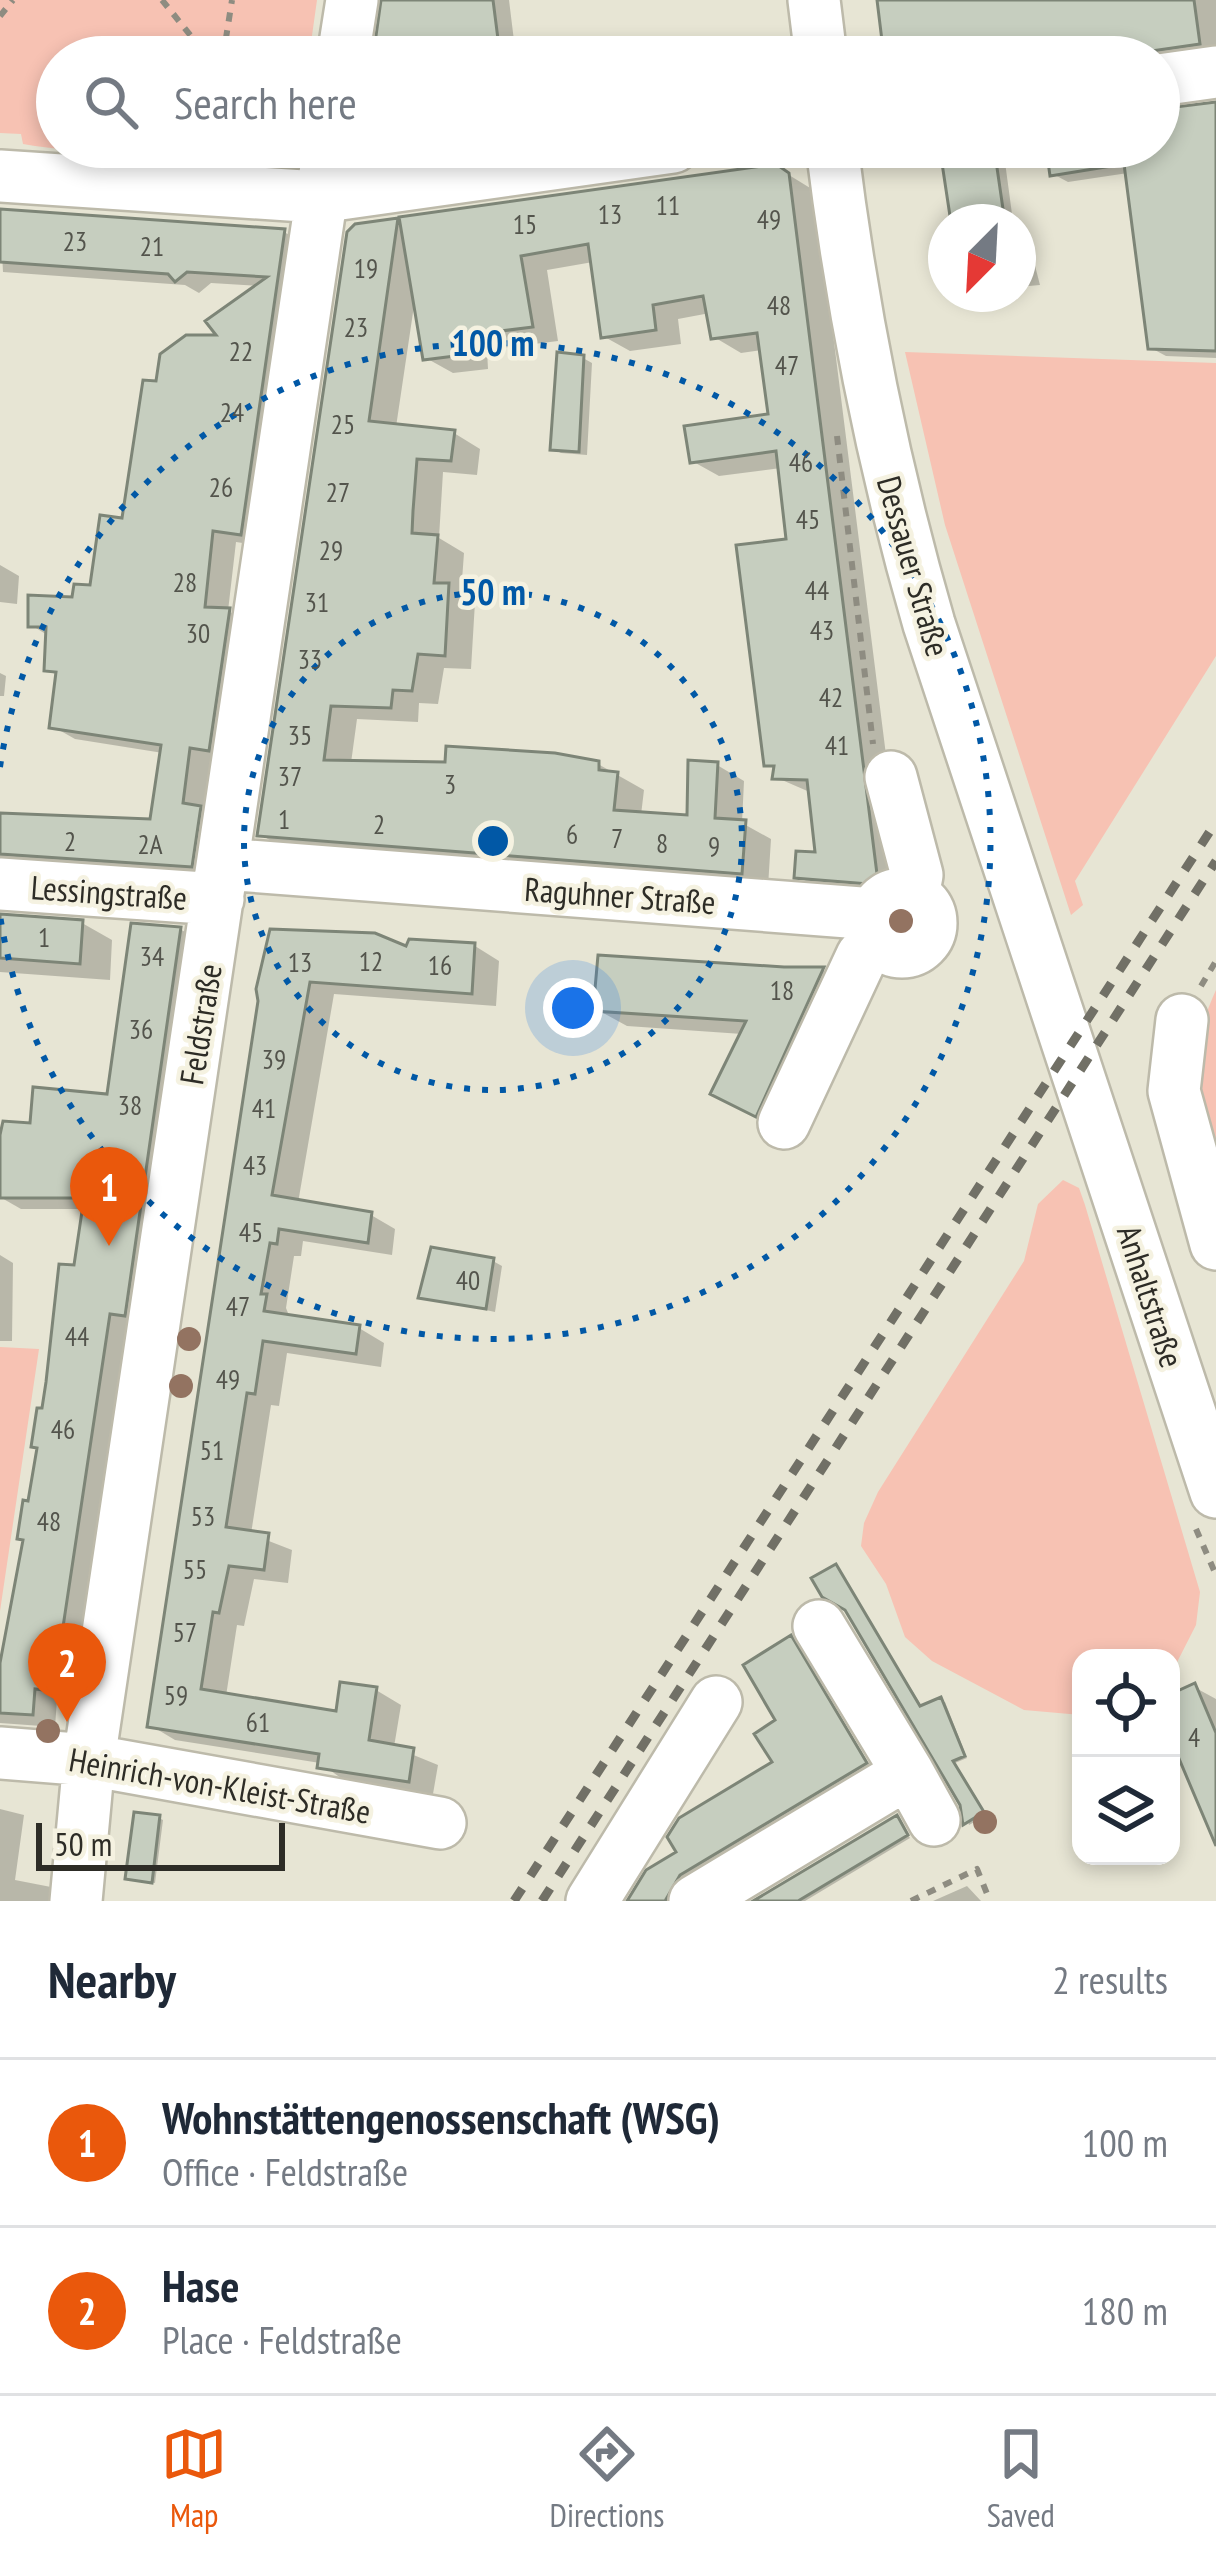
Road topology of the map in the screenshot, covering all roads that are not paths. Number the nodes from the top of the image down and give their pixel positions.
1 (352, 0) edge
2 (814, 0) edge
3 (346, 36) edge
4 (818, 36) edge
5 (1216, 71) edge
6 (1180, 77) edge
7 (325, 168) edge
8 (524, 168) edge
9 (835, 168) edge
10 (0, 176) edge
11 (319, 197) junction
12 (891, 777) road end
13 (221, 882) junction
14 (0, 884) edge
15 (888, 917) junction
16 (1187, 1010) road end
17 (1086, 1100) joint
18 (784, 1123) dead end
19 (1216, 1244) edge
20 (1216, 1492) edge
21 (819, 1626) dead end
22 (716, 1702) dead end
23 (0, 1753) edge
24 (88, 1760) junction
25 (908, 1773) junction
26 (934, 1820) dead end
27 (440, 1823) dead end
28 (76, 1901) edge
29 (592, 1901) edge
30 (695, 1901) edge

1 - 3 street
2 - 4 street
5 - 6 street
7 - 11 street, Feldstraße
8 - 11 street
9 - 17 street, Dessauer Straße
10 - 11 street
11 - 13 street, Feldstraße
12 - 15 street
13 - 14 street, Lessingstraße
13 - 15 street, Raguhner Straße
13 - 24 street, Feldstraße
15 - 18 street
16 - 19 street
17 - 20 street, Anhaltstraße
21 - 25 street
22 - 29 street
23 - 24 street, Heinrich-von-Kleist-Straße
24 - 27 street, Heinrich-von-Kleist-Straße
24 - 28 street, Feldstraße
25 - 26 street
25 - 30 street

